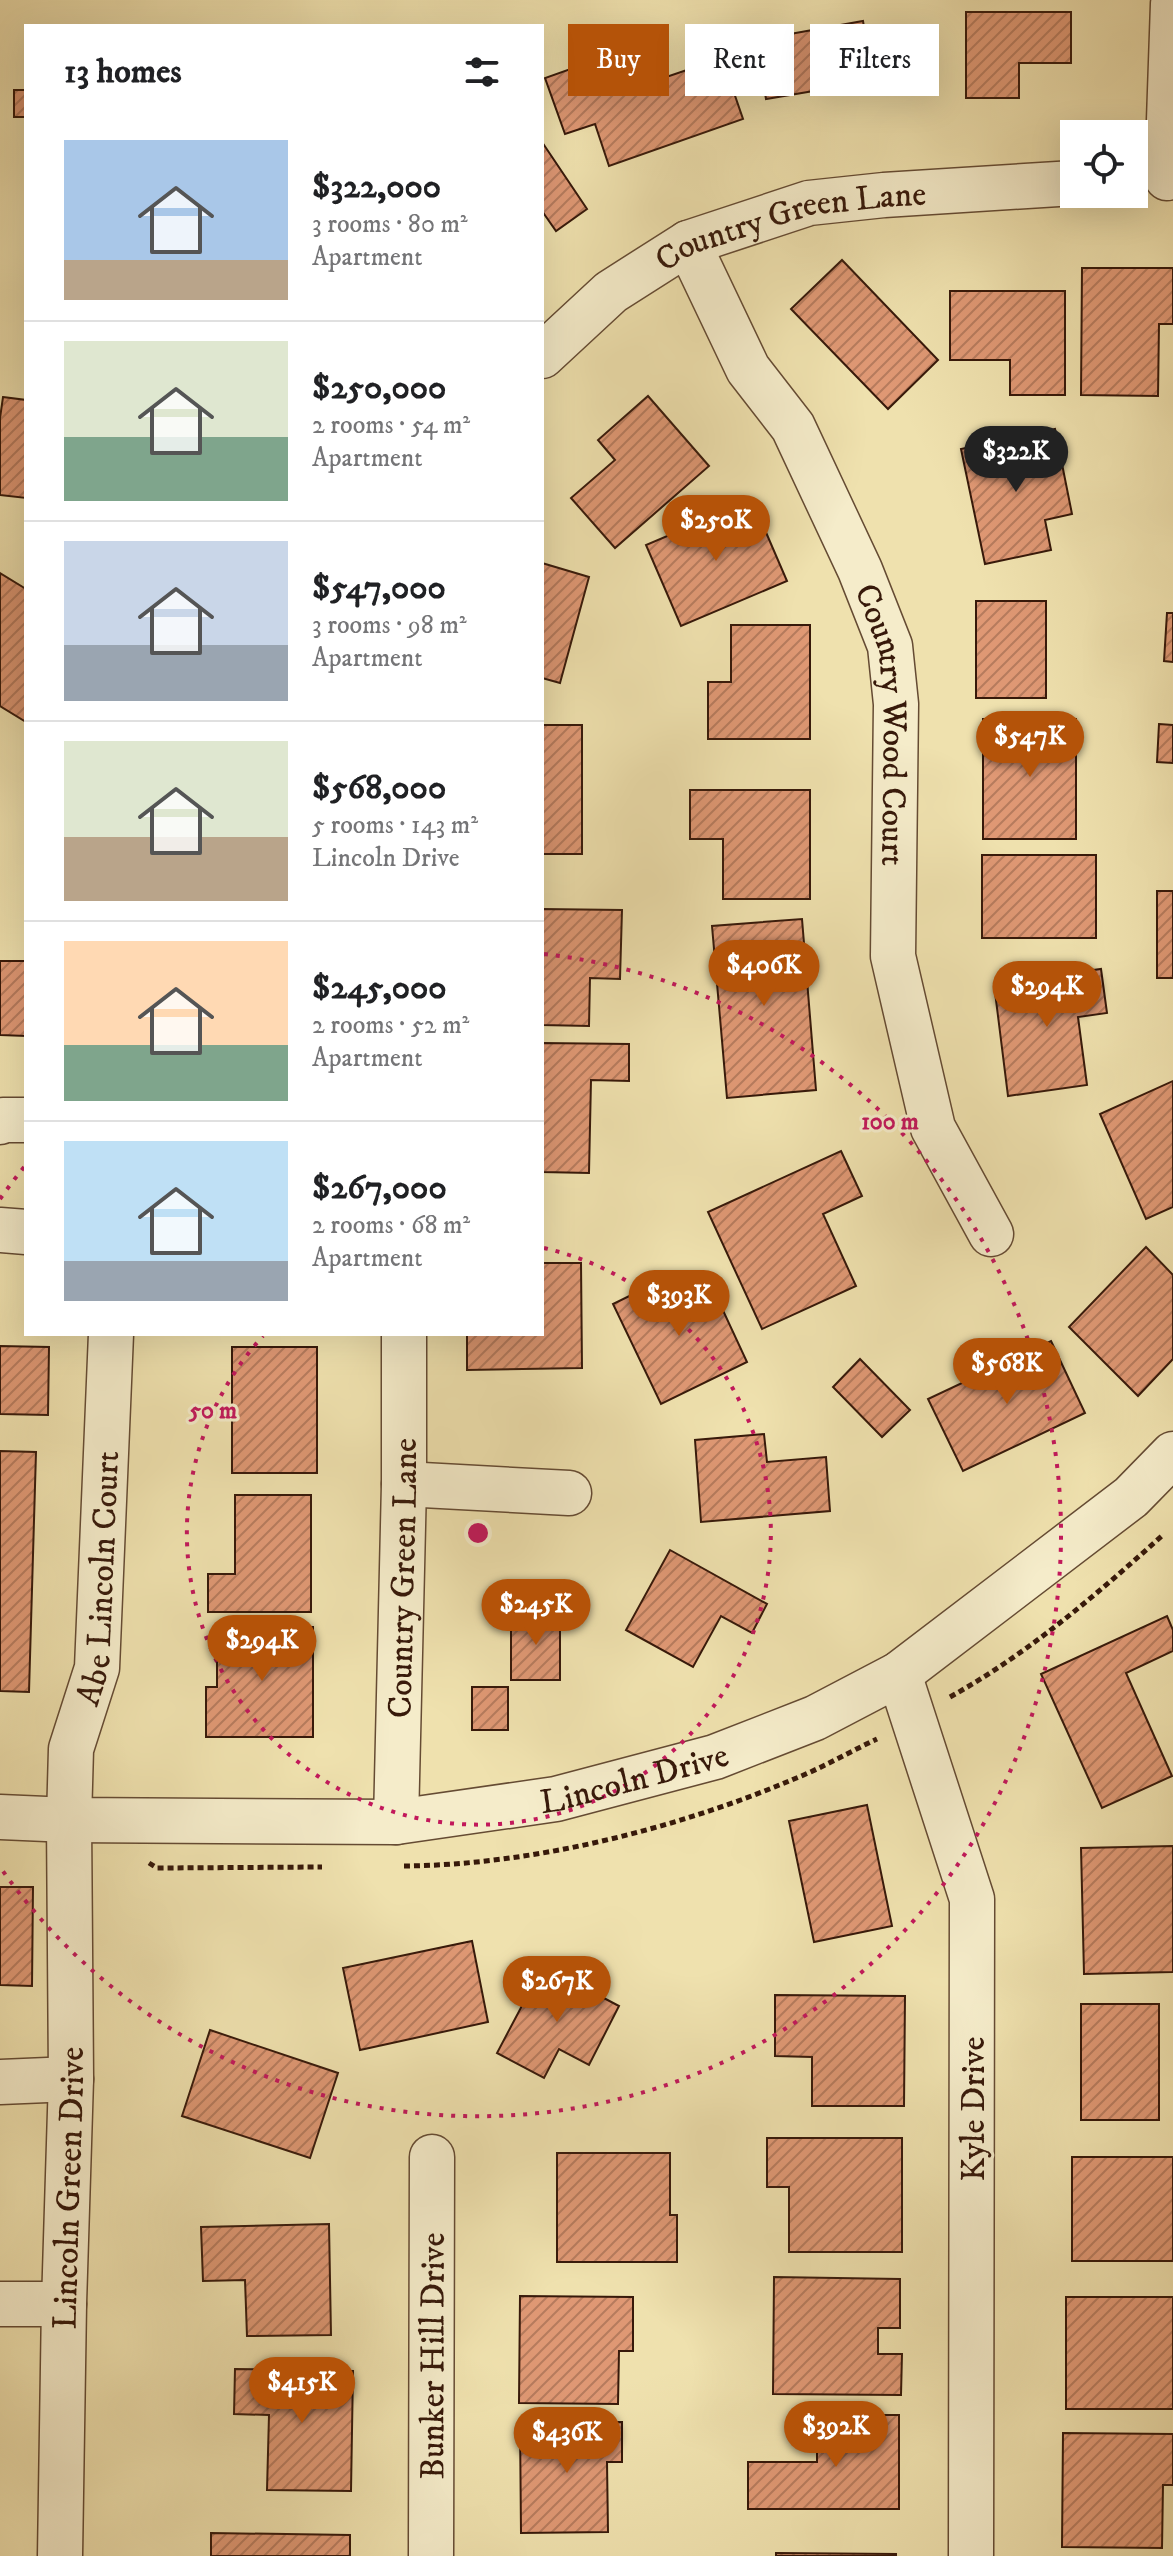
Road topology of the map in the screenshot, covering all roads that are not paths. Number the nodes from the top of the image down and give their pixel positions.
1 (1173, 4) edge
2 (1158, 178) edge
3 (1060, 184) edge
4 (688, 243) junction
5 (544, 354) edge
6 (24, 1120) edge
7 (0, 1122) edge
8 (0, 1230) edge
9 (24, 1232) edge
10 (991, 1234) dead end
11 (111, 1336) edge
12 (404, 1336) edge
13 (1173, 1454) edge
14 (404, 1484) junction
15 (569, 1493) dead end
16 (899, 1674) junction
17 (0, 1817) edge
18 (69, 1820) junction
19 (396, 1822) junction
20 (71, 2079) junction
21 (0, 2082) edge
22 (432, 2157) dead end
23 (0, 2304) edge
24 (64, 2304) junction
25 (60, 2556) edge
26 (431, 2556) edge
27 (971, 2556) edge

1 - 2 street
3 - 4 street, Country Green Lane
4 - 5 street, Country Green Lane
4 - 10 street, Country Wood Court
6 - 7 street
8 - 9 street
11 - 18 street, Abe Lincoln Court
12 - 14 street, Country Green Lane
13 - 16 street, Lincoln Drive
14 - 15 street
14 - 19 street, Country Green Lane
16 - 19 street, Lincoln Drive
16 - 27 street, Kyle Drive
17 - 18 street, Lincoln Drive
18 - 19 street, Lincoln Drive
18 - 20 street, Lincoln Green Drive
20 - 21 street
20 - 24 street, Lincoln Green Drive
22 - 26 street, Bunker Hill Drive
23 - 24 street
24 - 25 street, Lincoln Green Drive

